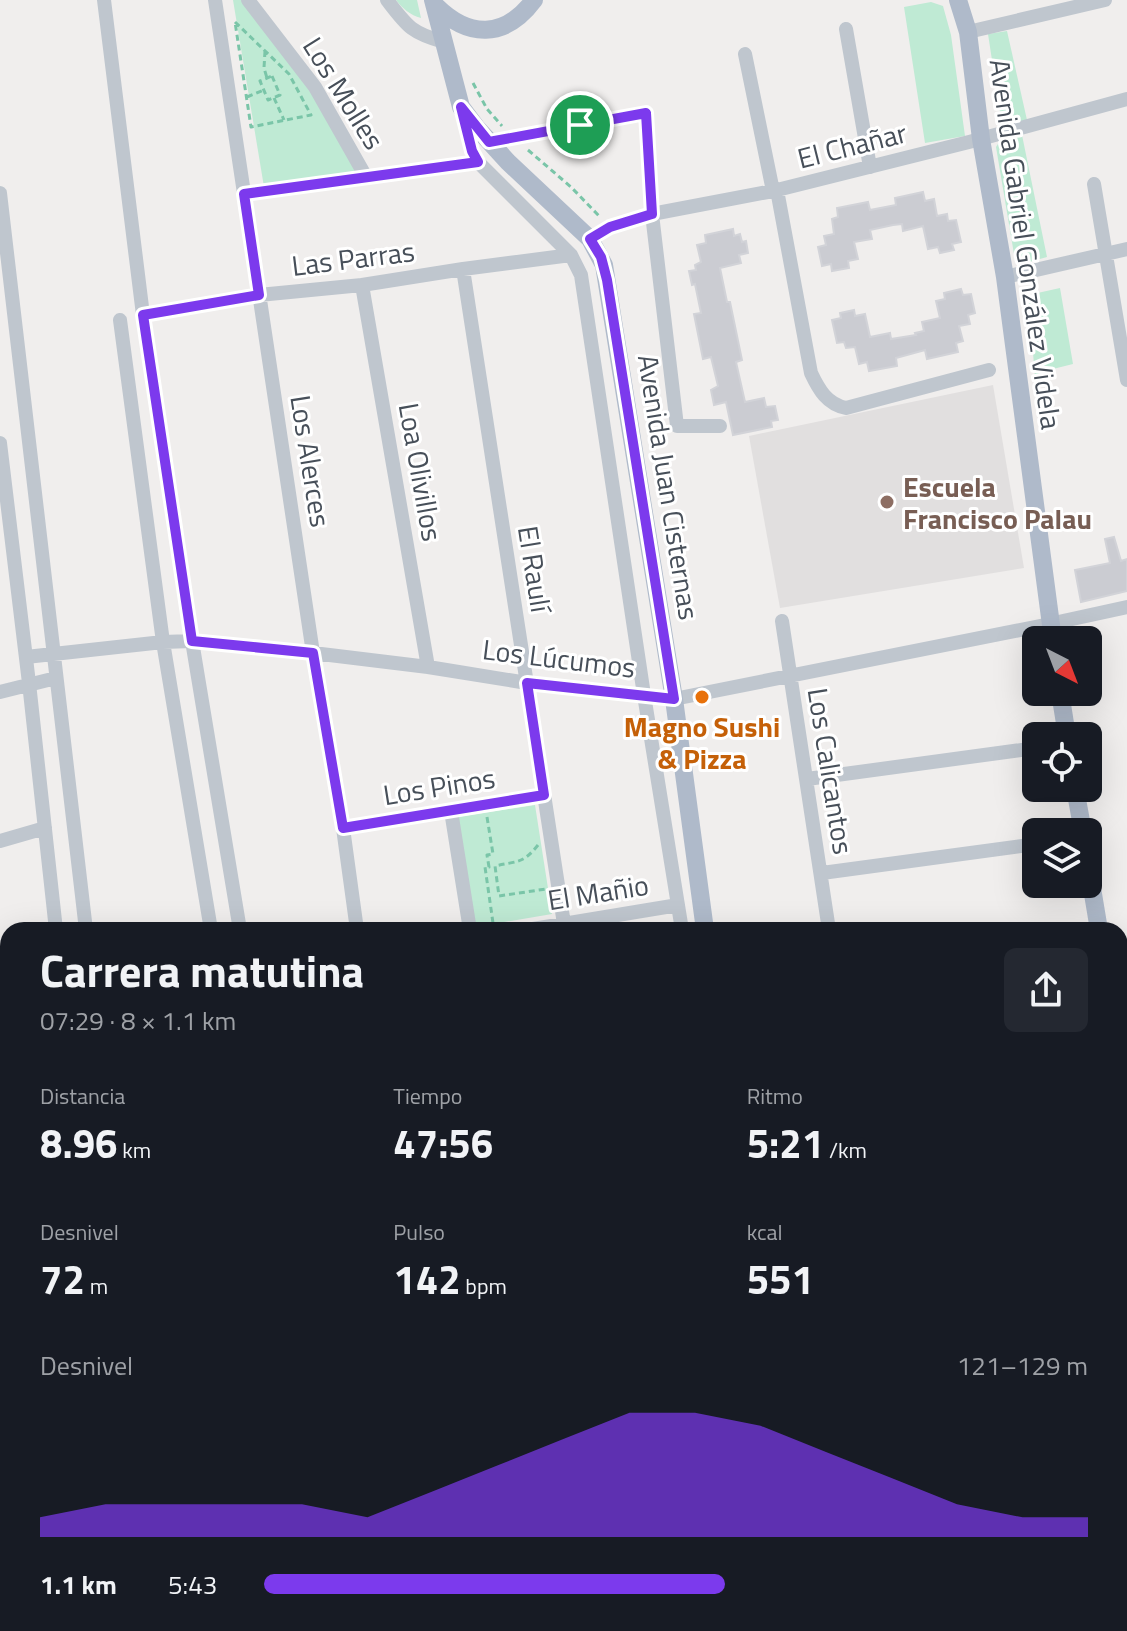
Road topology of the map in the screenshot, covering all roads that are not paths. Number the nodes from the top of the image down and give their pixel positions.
1 (104, 0) edge
2 (215, 0) edge
3 (248, 0) edge
4 (387, 0) edge
5 (534, 0) edge
6 (958, 0) edge
7 (1105, 0) edge
8 (434, 2) edge
9 (846, 29) dead end
10 (968, 32) junction
11 (444, 42) junction
12 (745, 54) dead end
13 (1127, 99) edge
14 (461, 107) junction
15 (981, 139) junction
16 (489, 142) junction
17 (478, 162) junction
18 (870, 167) junction
19 (366, 177) junction
20 (1094, 184) dead end
21 (775, 191) junction
22 (0, 193) edge
23 (244, 194) junction
24 (652, 214) junction
25 (590, 239) junction
26 (1127, 249) edge
27 (1106, 254) junction
28 (571, 255) junction
29 (463, 269) junction
30 (1005, 277) junction
31 (362, 285) junction
32 (259, 295) junction
33 (143, 315) junction
34 (120, 320) dead end
35 (989, 370) dead end
36 (1127, 380) edge
37 (720, 426) dead end
38 (0, 443) edge
39 (1127, 607) edge
40 (782, 621) dead end
41 (1050, 626) edge
42 (1069, 626) edge
43 (1022, 637) edge
44 (192, 641) junction
45 (163, 642) junction
46 (53, 653) junction
47 (313, 653) junction
48 (26, 657) junction
49 (428, 667) junction
50 (789, 675) junction
51 (56, 678) junction
52 (29, 683) junction
53 (527, 683) junction
54 (0, 692) edge
55 (644, 695) junction
56 (674, 699) junction
57 (1022, 750) edge
58 (807, 779) junction
59 (544, 795) junction
60 (451, 811) junction
61 (45, 828) junction
62 (343, 828) junction
63 (0, 841) edge
64 (1022, 846) edge
65 (822, 873) junction
66 (1094, 898) edge
67 (678, 905) junction
68 (55, 922) edge
69 (85, 922) edge
70 (210, 922) edge
71 (239, 922) edge
72 (356, 922) edge
73 (469, 922) edge
74 (564, 922) edge
75 (576, 922) edge
76 (681, 922) edge
77 (704, 922) edge
78 (828, 922) edge
79 (1098, 922) edge

1 - 33 street
2 - 23 street, Los Alerces
3 - 19 street, Los Molles
4 - 11 street
5 - 8 main road
6 - 10 main road, Avenida Gabriel González Videla
7 - 10 street
8 - 11 main road, Avenida Juan Cisternas
9 - 18 street
10 - 15 main road, Avenida Gabriel González Videla
11 - 14 main road, Avenida Juan Cisternas
12 - 21 street
13 - 15 street, El Chañar
14 - 16 main road, Avenida Juan Cisternas
14 - 17 street, Avenida Juan Cisternas
15 - 18 street, El Chañar
15 - 30 main road, Avenida Gabriel González Videla
16 - 24 street
16 - 25 main road, Avenida Juan Cisternas
17 - 19 street
17 - 28 street, Avenida Juan Cisternas
18 - 21 street, El Chañar
19 - 23 street
20 - 27 street
21 - 24 street, El Chañar
21 - 35 street
22 - 46 street
23 - 32 street, Los Alerces
24 - 25 street, El Chañar
24 - 37 street
25 - 56 main road, Avenida Juan Cisternas
26 - 27 street
27 - 30 street
27 - 36 street
28 - 29 street, Las Parras
28 - 55 street, Avenida Juan Cisternas
29 - 31 street, Las Parras
29 - 53 street, El Raulí
30 - 41 main road, Avenida Gabriel González Videla
31 - 32 street, Las Parras
31 - 49 street, Loa Olivillos
32 - 33 street, Las Parras
32 - 47 street, Los Alerces
33 - 44 street
34 - 45 street
38 - 48 street
39 - 42 street, Los Lúcumos
40 - 50 street, Los Calicantos
43 - 50 street, Los Lúcumos
44 - 45 street, Los Lúcumos
44 - 47 street, Los Lúcumos
44 - 71 street
45 - 46 street, Los Lúcumos
45 - 70 street
46 - 48 street, Los Lúcumos
46 - 51 street
47 - 49 street, Los Lúcumos
47 - 62 street, Los Alerces
48 - 52 street
49 - 53 street, Los Lúcumos
50 - 56 street, Los Lúcumos
50 - 58 street, Los Calicantos
51 - 52 street
51 - 69 street
52 - 54 street
52 - 61 street
53 - 55 street, Los Lúcumos
53 - 59 street, El Raulí
55 - 56 street, Los Lúcumos
55 - 67 street, Avenida Juan Cisternas
56 - 77 main road, Avenida Juan Cisternas
57 - 58 street
58 - 65 street, Los Calicantos
59 - 60 street, Los Pinos
59 - 74 street, El Raulí
60 - 62 street, Los Pinos
60 - 73 street
61 - 63 street
61 - 68 street
62 - 72 street, Los Alerces
64 - 65 street
65 - 78 street, Los Calicantos
66 - 79 main road
67 - 75 street, El Mañio
67 - 76 street, Avenida Juan Cisternas

